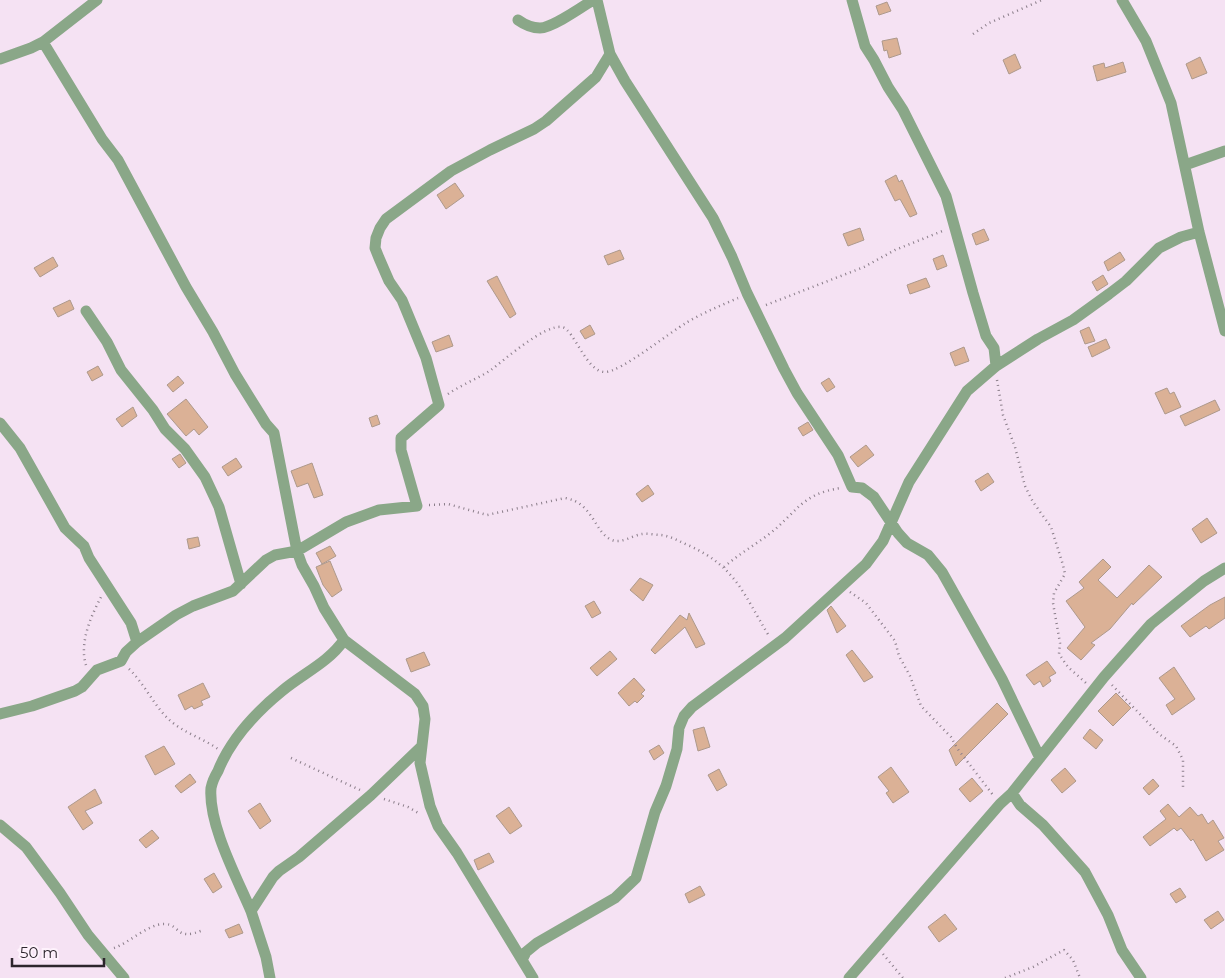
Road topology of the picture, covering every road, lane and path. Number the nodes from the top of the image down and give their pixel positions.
1 (97, 0) edge
2 (595, 0) edge
3 (852, 0) edge
4 (1042, 0) edge
5 (1122, 0) edge
6 (518, 20) dead end
7 (974, 34) dead end
8 (43, 42) junction
9 (610, 54) junction
10 (0, 59) edge
11 (1225, 151) edge
12 (1185, 164) junction
13 (954, 226) junction
14 (1199, 232) junction
15 (747, 293) junction
16 (756, 309) junction
17 (86, 311) dead end
18 (1225, 331) edge
19 (996, 366) junction
20 (439, 405) junction
21 (0, 423) edge
22 (852, 486) junction
23 (417, 506) junction
24 (890, 521) junction
25 (297, 551) junction
26 (724, 567) junction
27 (1225, 568) edge
28 (241, 584) junction
29 (106, 586) junction
30 (838, 589) junction
31 (344, 640) junction
32 (137, 642) junction
33 (775, 645) junction
34 (121, 661) junction
35 (1104, 677) junction
36 (90, 679) junction
37 (1094, 690) junction
38 (0, 714) edge
39 (421, 747) junction
40 (226, 754) junction
41 (291, 758) dead end
42 (1040, 758) junction
43 (1183, 787) dead end
44 (1012, 793) junction
45 (372, 795) junction
46 (1000, 804) junction
47 (0, 825) edge
48 (438, 826) junction
49 (251, 912) junction
50 (203, 930) dead end
51 (876, 946) junction
52 (100, 950) junction
53 (522, 960) junction
54 (124, 978) edge
55 (270, 978) edge
56 (533, 978) edge
57 (849, 978) edge
58 (903, 978) edge
59 (1005, 978) edge
60 (1080, 978) edge
61 (1141, 978) edge

1 - 8 street
2 - 6 street
2 - 9 street
3 - 13 street
4 - 7 path
5 - 12 street
8 - 10 street
8 - 25 street
9 - 15 street
9 - 20 street
11 - 12 street
12 - 14 street
13 - 16 path
13 - 19 street
14 - 18 street
14 - 19 street
15 - 16 street
15 - 20 path
16 - 22 street
17 - 28 street
19 - 24 street
19 - 37 path
20 - 23 street
21 - 29 street
22 - 24 street
22 - 26 path
23 - 25 street
23 - 26 path
24 - 30 street
24 - 42 street
25 - 28 street
25 - 31 street
26 - 33 path
27 - 35 street
28 - 32 street
29 - 32 street
29 - 36 path
30 - 33 street
30 - 46 path
31 - 39 street
31 - 40 street
32 - 34 street
33 - 53 street
34 - 36 street
34 - 40 path
35 - 37 street
35 - 43 path
36 - 38 street
37 - 42 street
39 - 45 street
39 - 48 street
40 - 49 street
41 - 45 path
42 - 44 street
44 - 46 street
44 - 61 street
45 - 48 path
45 - 49 street
46 - 51 street
47 - 52 street
48 - 53 street
49 - 55 street
50 - 52 path
51 - 57 street
51 - 58 path
52 - 54 street
53 - 56 street
59 - 60 path

